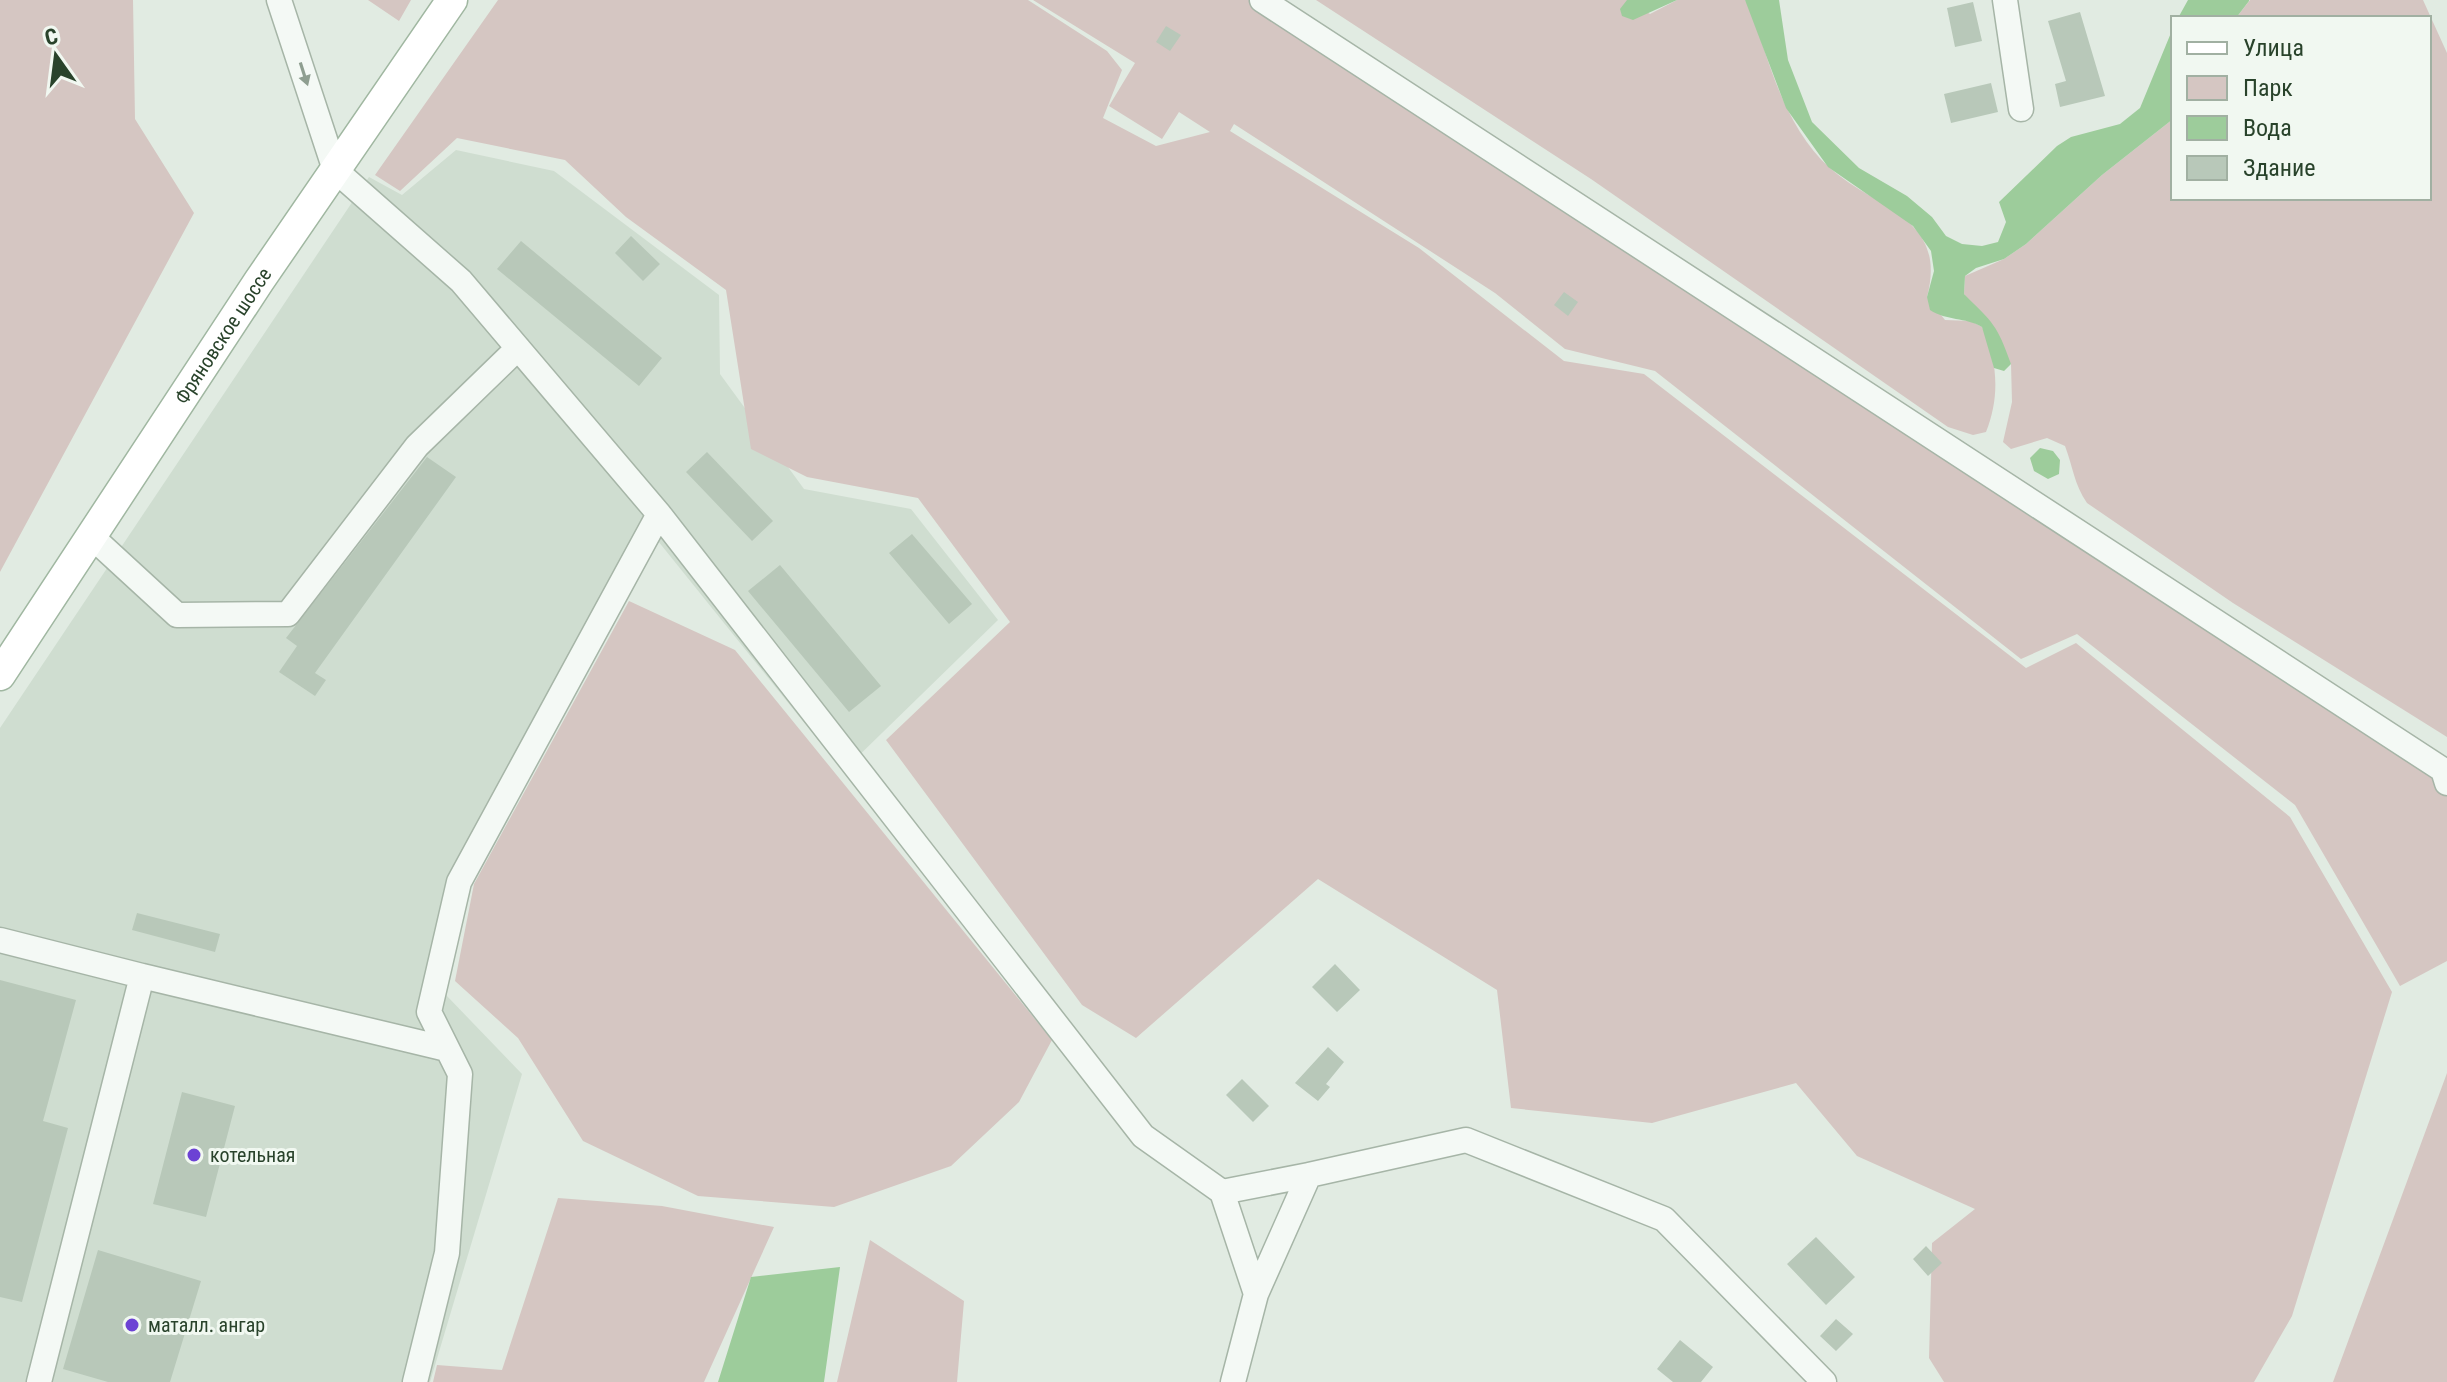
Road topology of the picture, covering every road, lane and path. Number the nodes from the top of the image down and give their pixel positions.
1 (279, 0) edge
2 (452, 0) edge
3 (1262, 0) edge
4 (2005, 0) edge
5 (2021, 109) dead end
6 (335, 170) junction
7 (518, 348) junction
8 (659, 514) junction
9 (91, 536) junction
10 (0, 675) edge
11 (2447, 783) edge
12 (0, 940) edge
13 (142, 976) junction
14 (447, 1049) junction
15 (1309, 1175) junction
16 (1222, 1192) junction
17 (1256, 1294) junction
18 (39, 1382) edge
19 (415, 1382) edge
20 (1233, 1382) edge
21 (1824, 1382) edge

1 -> 6 street
2 - 6 main road, Фряновское шоссе
3 - 11 street
4 - 5 street
6 - 7 street
6 - 9 main road, Фряновское шоссе
7 - 8 street
7 - 9 street
8 - 14 street
8 - 16 street
9 - 10 main road, Фряновское шоссе
12 - 13 street
13 - 14 street
13 - 18 street
14 - 19 street
15 - 16 street
15 - 17 street
15 - 21 street
16 - 17 street
17 - 20 street

